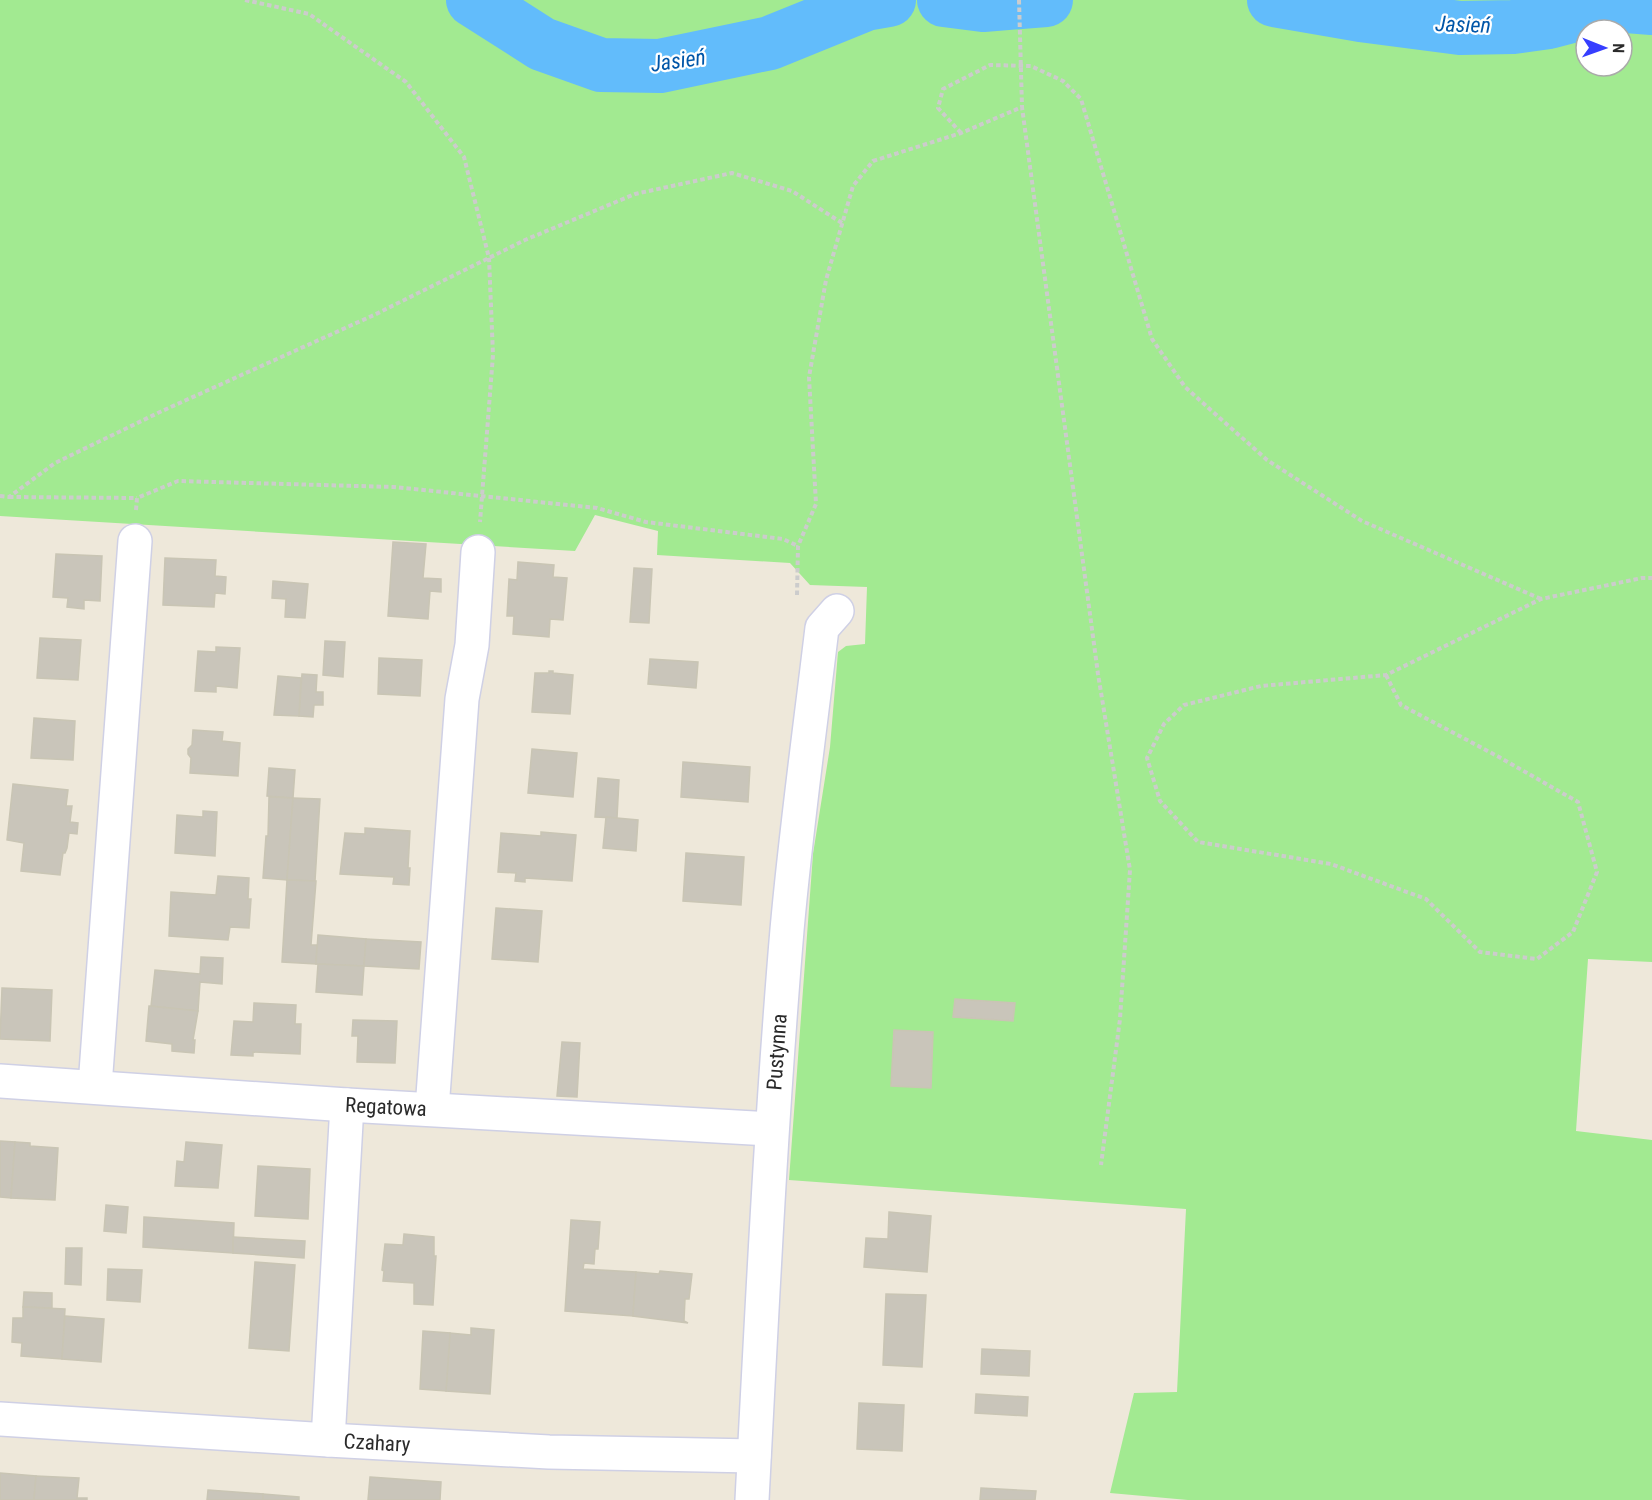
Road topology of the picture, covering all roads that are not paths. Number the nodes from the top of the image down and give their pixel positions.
1 (135, 541) road end
2 (478, 552) dead end
3 (837, 611) dead end
4 (0, 1081) edge
5 (95, 1086) junction
6 (347, 1105) junction
7 (432, 1109) junction
8 (771, 1129) junction
9 (0, 1419) edge
10 (328, 1440) junction
11 (754, 1456) junction
12 (752, 1500) edge

1 - 5 street
2 - 7 street
3 - 8 street, Pustynna
4 - 5 street, Regatowa
5 - 6 street, Regatowa
6 - 7 street, Regatowa
6 - 10 street
7 - 8 street, Regatowa
8 - 11 street, Pustynna
9 - 10 street, Czahary
10 - 11 street, Czahary
11 - 12 street, Pustynna

